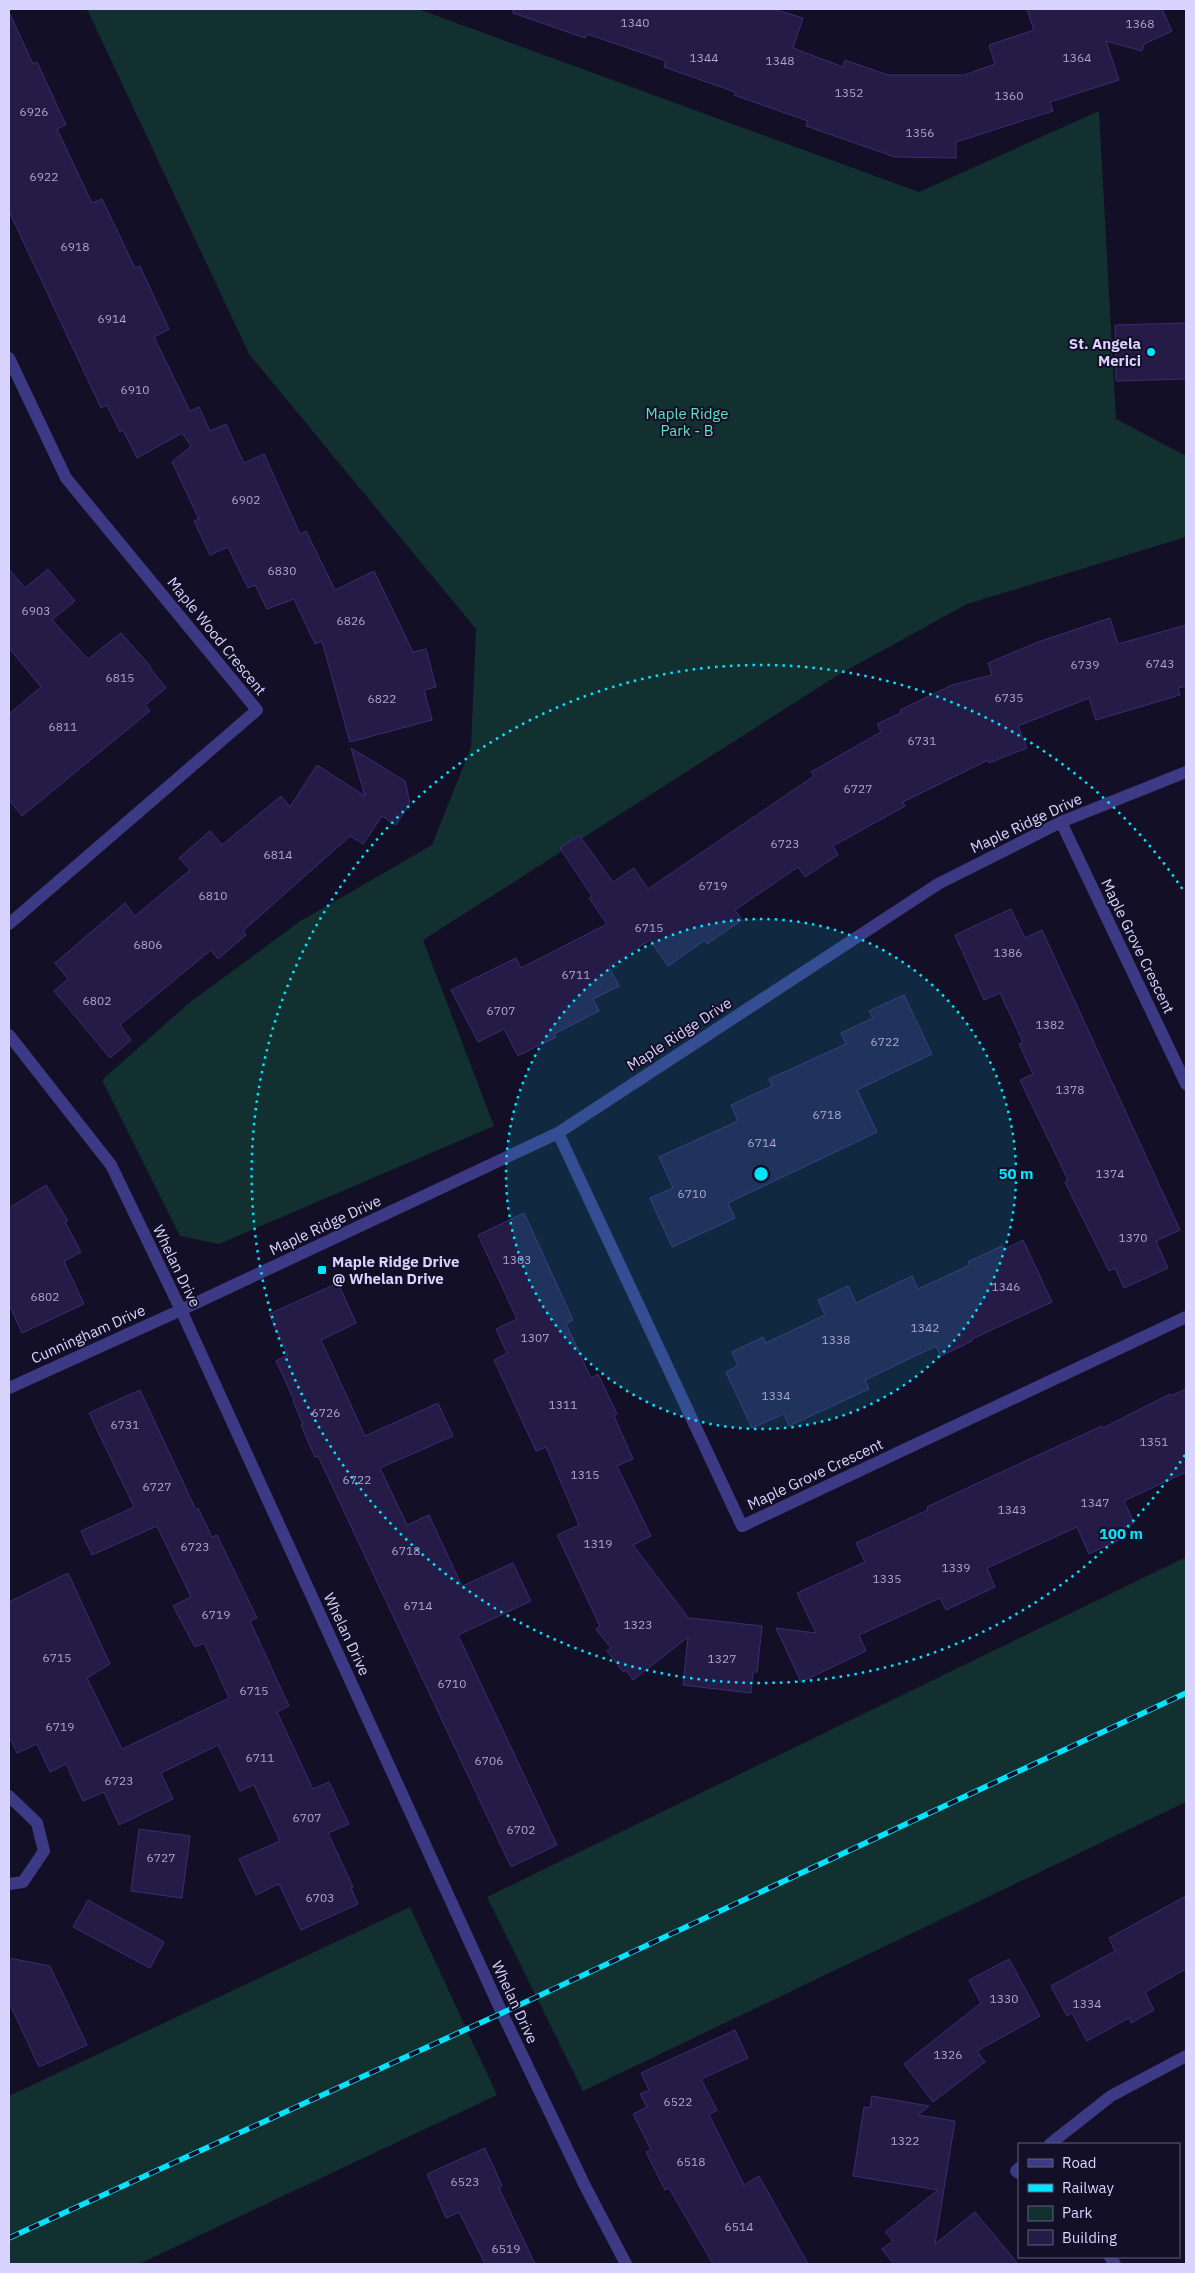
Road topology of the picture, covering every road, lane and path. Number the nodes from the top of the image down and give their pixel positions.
1 (9, 358) edge
2 (1186, 772) edge
3 (1061, 822) junction
4 (9, 924) edge
5 (9, 1035) edge
6 (1186, 1084) edge
7 (558, 1133) junction
8 (181, 1310) junction
9 (1186, 1317) edge
10 (9, 1388) edge
11 (9, 1796) edge
12 (9, 1884) edge
13 (1186, 2056) edge
14 (1051, 2143) edge
15 (626, 2264) edge

1 - 4 street, Maple Wood Crescent
2 - 3 street, Maple Ridge Drive
3 - 6 street, Maple Grove Crescent
3 - 7 street, Maple Ridge Drive
5 - 8 street, Whelan Drive
7 - 8 street, Maple Ridge Drive
7 - 9 street, Maple Grove Crescent
8 - 10 street, Cunningham Drive
8 - 15 street, Whelan Drive
11 - 12 street
13 - 14 street

